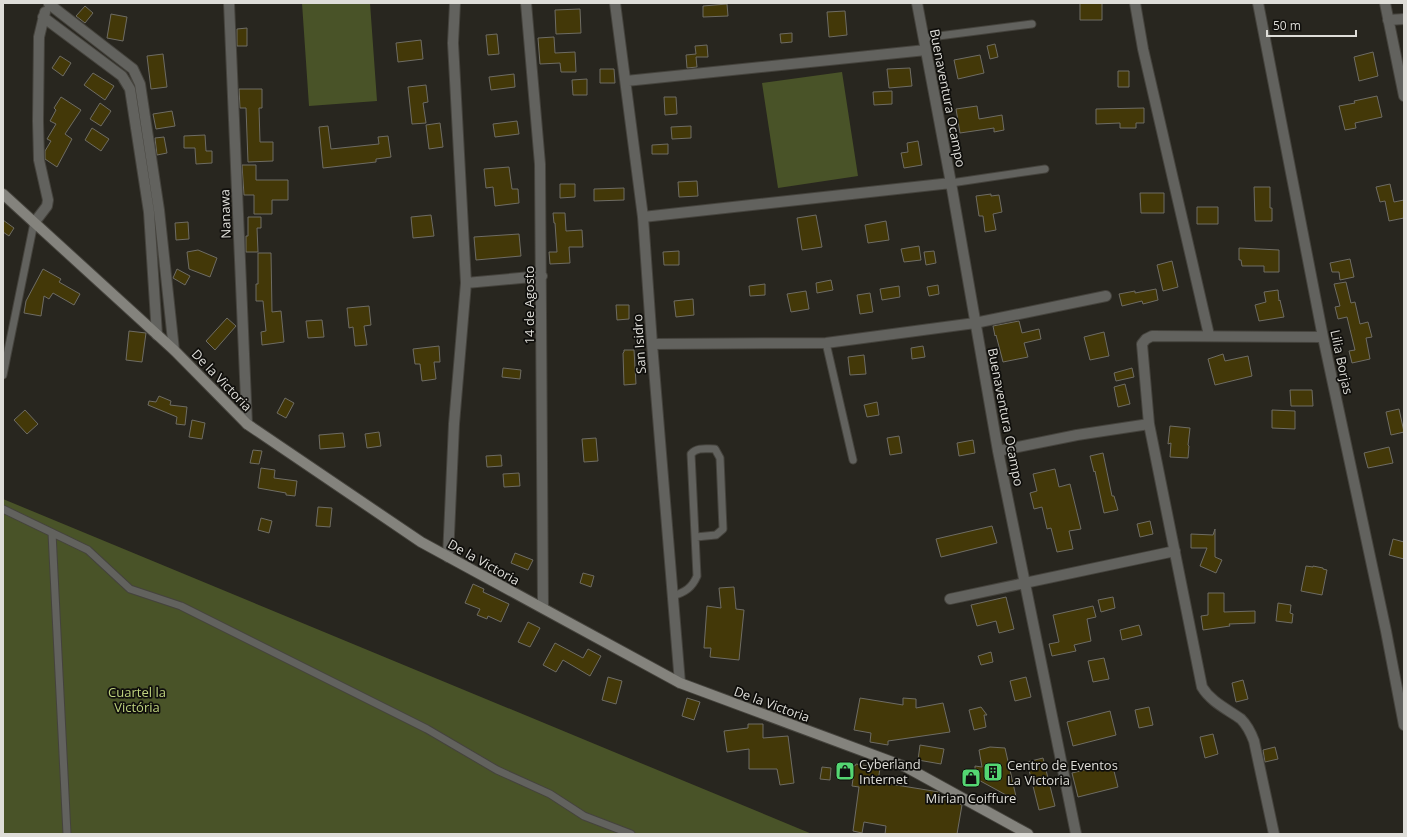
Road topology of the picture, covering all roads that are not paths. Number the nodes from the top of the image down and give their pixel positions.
1 (49, 3) edge
2 (229, 3) edge
3 (455, 3) edge
4 (526, 3) edge
5 (615, 3) edge
6 (917, 3) edge
7 (1135, 3) edge
8 (1258, 3) edge
9 (1385, 3) edge
10 (44, 17) junction
11 (1404, 19) edge
12 (1388, 20) junction
13 (1032, 24) dead end
14 (923, 38) junction
15 (926, 50) junction
16 (133, 69) junction
17 (122, 76) junction
18 (626, 81) junction
19 (1404, 96) edge
20 (1045, 169) dead end
21 (951, 183) junction
22 (3, 194) edge
23 (643, 218) junction
24 (34, 223) junction
25 (542, 276) junction
26 (466, 283) junction
27 (1106, 296) dead end
28 (975, 323) junction
29 (157, 335) junction
30 (1209, 335) junction
31 (1323, 337) junction
32 (826, 343) junction
33 (652, 344) junction
34 (174, 350) junction
35 (3, 375) edge
36 (247, 424) junction
37 (1149, 424) junction
38 (998, 451) junction
39 (853, 460) dead end
40 (3, 509) edge
41 (52, 533) junction
42 (696, 537) junction
43 (1175, 551) junction
44 (448, 557) junction
45 (1026, 582) junction
46 (673, 596) junction
47 (950, 599) dead end
48 (543, 608) junction
49 (680, 683) junction
50 (1404, 725) edge
51 (67, 834) edge
52 (631, 834) edge
53 (1028, 834) edge
54 (1076, 834) edge
55 (1274, 834) edge

1 - 10 street
1 - 16 street
2 - 36 street, Nanawa
3 - 26 street
4 - 25 street, 14 de Agosto
5 - 18 street, San Isidro
6 - 14 street, Buenaventura Ocampo
7 - 30 street
8 - 31 street, Lilia Borjas
9 - 12 street
10 - 17 street
10 - 24 street
11 - 12 street
12 - 19 street
13 - 14 lane
14 - 15 street, Buenaventura Ocampo
15 - 18 street
15 - 21 street, Buenaventura Ocampo
16 - 17 street
16 - 34 street
17 - 29 street
18 - 23 street, San Isidro
20 - 21 lane
21 - 23 street
21 - 28 street, Buenaventura Ocampo
22 - 24 main road, De la Victoria
23 - 33 street, San Isidro
24 - 29 main road, De la Victoria
24 - 35 lane
25 - 26 street
25 - 48 street, 14 de Agosto
26 - 44 street
27 - 28 street
28 - 32 street
28 - 38 street, Buenaventura Ocampo
29 - 34 main road, De la Victoria
30 - 31 street
30 - 37 street
31 - 50 street, Lilia Borjas
32 - 33 street
32 - 39 lane
33 - 46 street, San Isidro
34 - 36 main road, De la Victoria
36 - 44 main road, De la Victoria
37 - 38 street
37 - 43 street
38 - 45 street, Buenaventura Ocampo
40 - 41 lane
41 - 51 lane
41 - 52 lane
42 - 42 lane
42 - 46 lane
43 - 45 street
43 - 55 street
44 - 48 main road, De la Victoria
45 - 47 street
45 - 54 street, Buenaventura Ocampo
46 - 49 street, San Isidro
48 - 49 main road, De la Victoria
49 - 53 main road, De la Victoria

